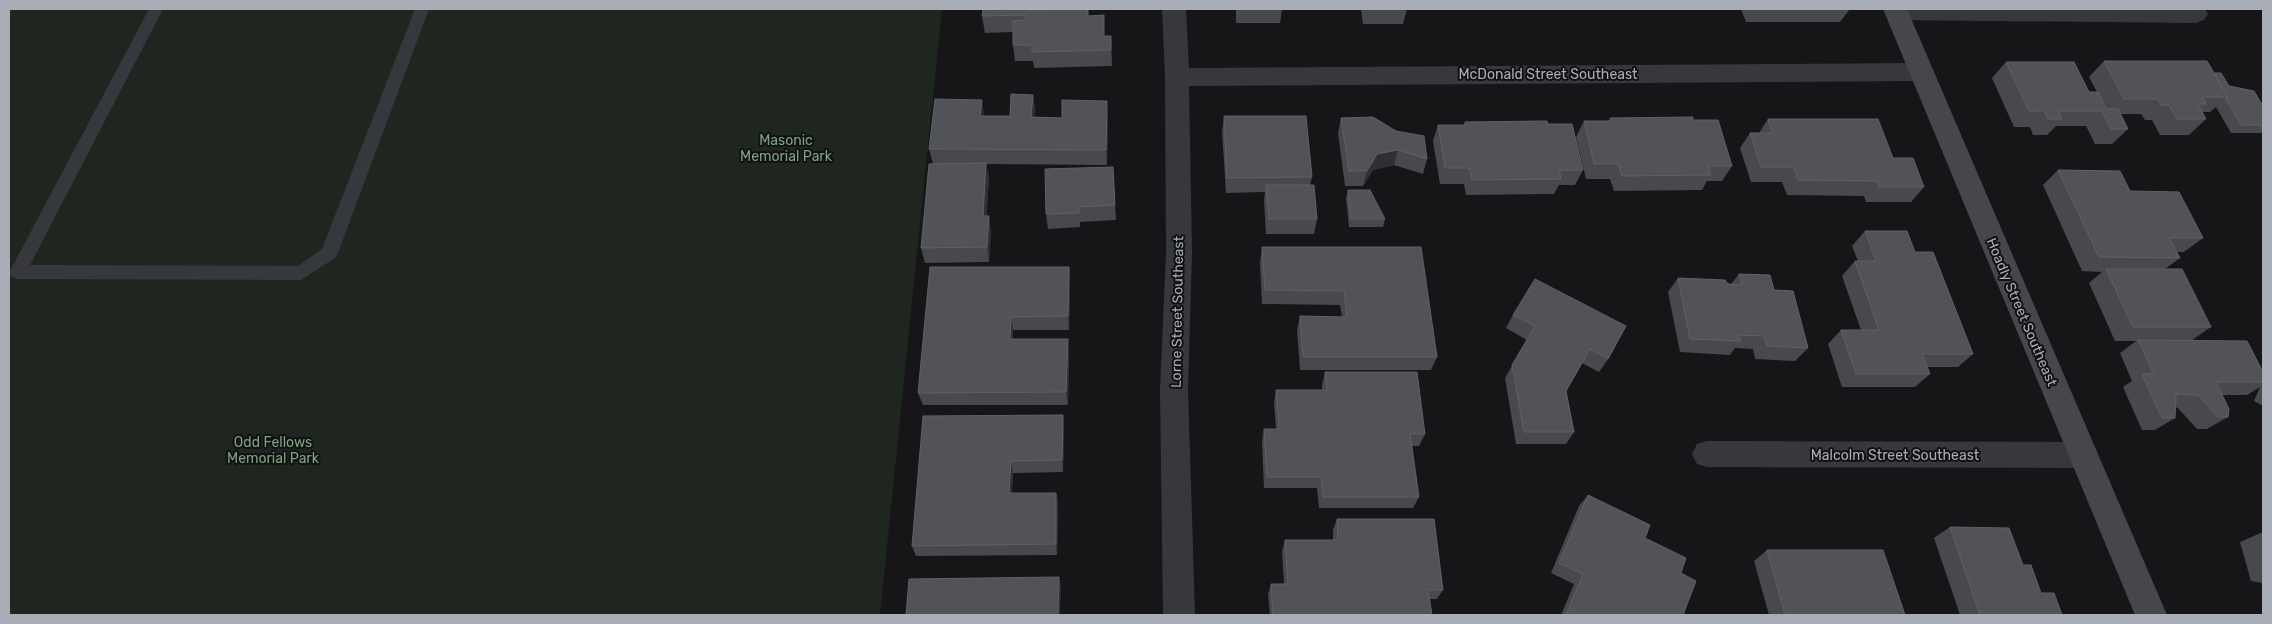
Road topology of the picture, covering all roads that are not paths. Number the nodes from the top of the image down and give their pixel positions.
1 (156, 9) edge
2 (422, 9) edge
3 (1174, 9) edge
4 (1895, 10) edge
5 (2196, 14) dead end
6 (1920, 72) junction
7 (1177, 77) junction
8 (1707, 454) dead end
9 (2083, 455) junction
10 (1179, 615) edge
11 (2151, 615) edge

1 - 2 lane
3 - 7 street, Lorne Street Southeast
4 - 5 street
4 - 6 street, Hoadly Street Southeast
6 - 7 street, McDonald Street Southeast
6 - 9 street, Hoadly Street Southeast
7 - 10 street, Lorne Street Southeast
8 - 9 street, Malcolm Street Southeast
9 - 11 street, Hoadly Street Southeast

